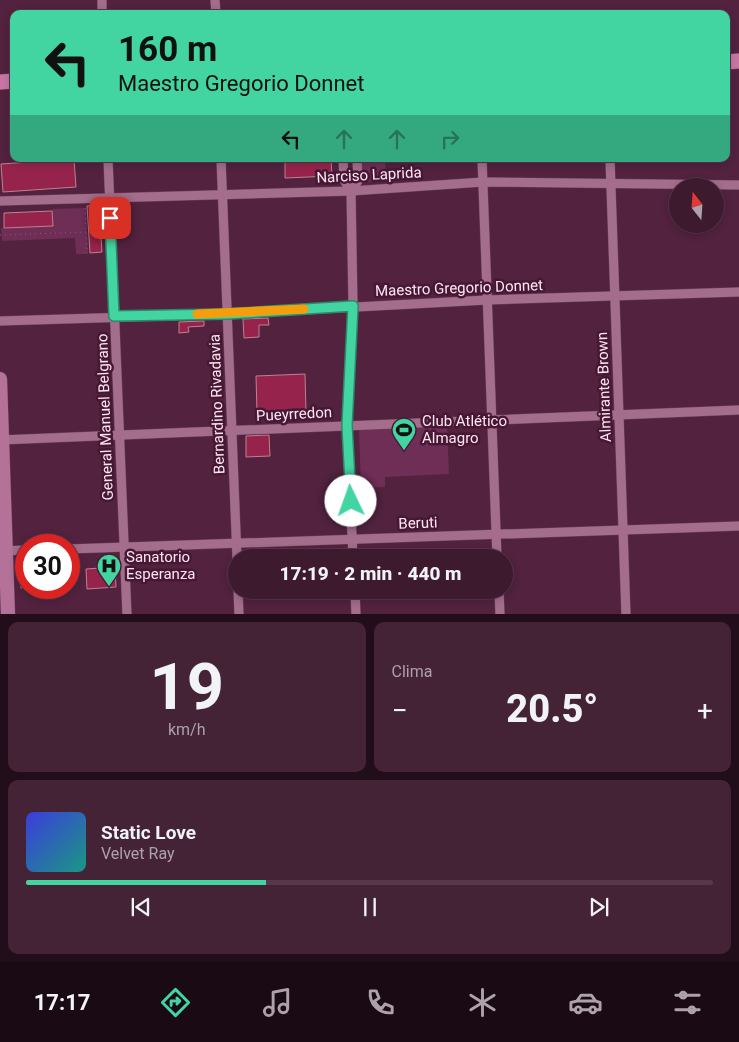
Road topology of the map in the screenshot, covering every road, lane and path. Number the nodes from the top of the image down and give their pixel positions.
1 (108, 162) edge
2 (221, 162) edge
3 (343, 162) edge
4 (357, 162) edge
5 (482, 162) edge
6 (610, 162) edge
7 (483, 182) junction
8 (611, 185) junction
9 (739, 185) edge
10 (351, 191) junction
11 (222, 193) junction
12 (109, 198) junction
13 (84, 200) junction
14 (0, 201) edge
15 (86, 232) junction
16 (0, 235) edge
17 (87, 252) dead end
18 (739, 292) edge
19 (615, 296) junction
20 (487, 300) junction
21 (353, 306) junction
22 (228, 314) junction
23 (114, 316) junction
24 (0, 321) edge
25 (0, 379) edge
26 (739, 410) edge
27 (619, 415) junction
28 (492, 420) junction
29 (347, 425) junction
30 (232, 430) junction
31 (119, 434) junction
32 (1, 440) edge
33 (739, 526) edge
34 (623, 530) junction
35 (496, 534) junction
36 (353, 539) junction
37 (236, 543) junction
38 (124, 546) junction
39 (80, 548) edge
40 (236, 549) edge
41 (353, 549) edge
42 (497, 549) edge
43 (3, 551) edge
44 (238, 599) edge
45 (355, 599) edge
46 (499, 599) edge
47 (8, 614) edge
48 (127, 614) edge
49 (239, 614) edge
50 (356, 614) edge
51 (500, 614) edge
52 (626, 614) edge

1 - 12 street, General Manuel Belgrano
2 - 11 street, Bernardino Rivadavia
3 - 10 street
4 - 10 street
5 - 7 street
6 - 8 street, Almirante Brown
7 - 8 street, Narciso Laprida
7 - 10 street, Narciso Laprida
7 - 20 street
8 - 9 street, Narciso Laprida
8 - 19 street, Almirante Brown
10 - 11 street, Narciso Laprida
10 - 21 street
11 - 12 street, Narciso Laprida
11 - 22 street, Bernardino Rivadavia
12 - 13 street, Narciso Laprida
12 - 23 street, General Manuel Belgrano
13 - 14 street, Narciso Laprida
13 - 15 path
15 - 16 path
15 - 17 path
18 - 19 street, Maestro Gregorio Donnet
19 - 20 street, Maestro Gregorio Donnet
19 - 27 street, Almirante Brown
20 - 21 street, Maestro Gregorio Donnet
20 - 28 street
21 - 22 street, Maestro Gregorio Donnet
21 - 29 street
22 - 23 street, Maestro Gregorio Donnet
22 - 30 street, Bernardino Rivadavia
23 - 24 street, Maestro Gregorio Donnet
23 - 31 street, General Manuel Belgrano
25 - 32 main road
26 - 27 street, Pueyrredon
27 - 28 street, Pueyrredon
27 - 34 street, Almirante Brown
28 - 29 street, Pueyrredon
28 - 35 street
29 - 30 street, Pueyrredon
29 - 36 street
30 - 31 street, Pueyrredon
30 - 37 street, Bernardino Rivadavia
31 - 32 street, Pueyrredon
31 - 38 street, General Manuel Belgrano
32 - 43 main road
33 - 34 street, Beruti
34 - 35 street, Beruti
34 - 52 street, Almirante Brown
35 - 36 street, Beruti
35 - 42 street
36 - 37 street, Beruti
36 - 41 street
37 - 38 street, Beruti
37 - 40 street, Bernardino Rivadavia
38 - 39 street, Beruti
38 - 48 street, General Manuel Belgrano
43 - 47 main road
44 - 49 street
45 - 50 street
46 - 51 street

